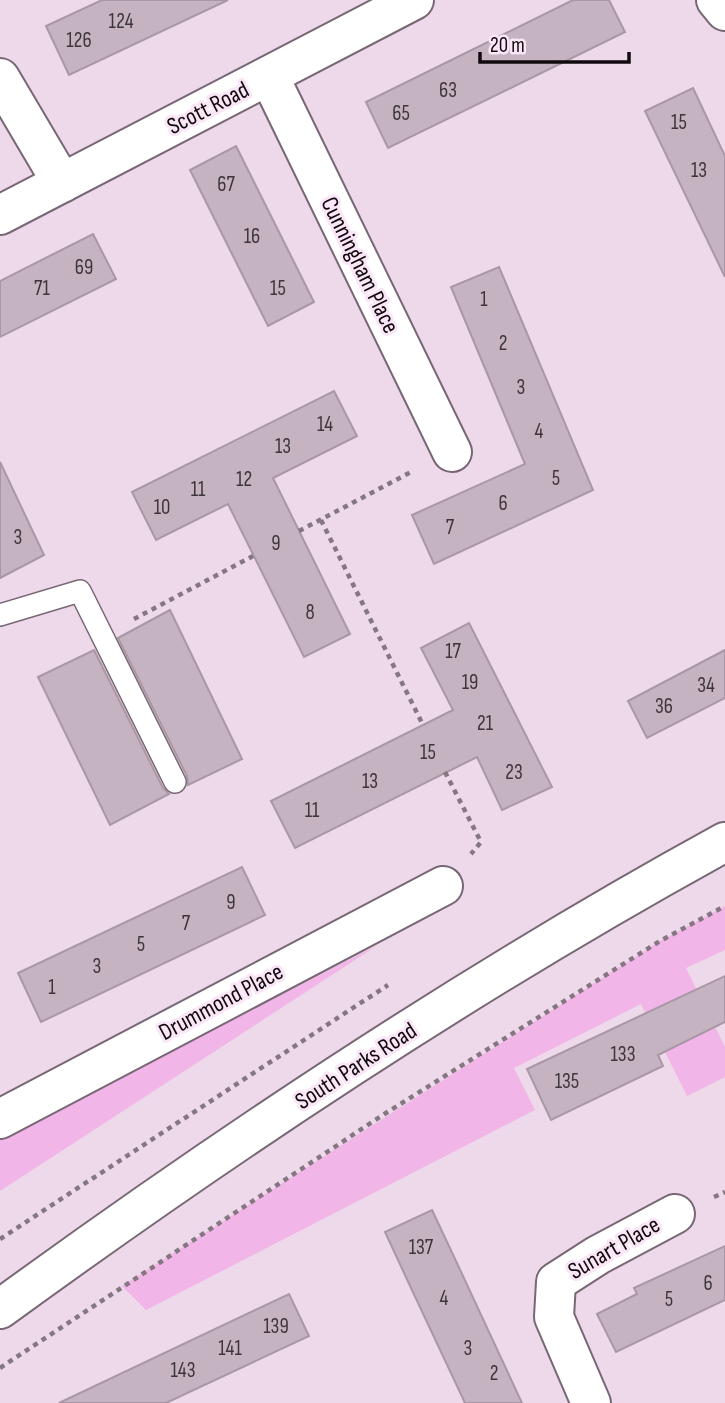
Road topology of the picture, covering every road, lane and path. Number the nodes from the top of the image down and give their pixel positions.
1 (414, 0) edge
2 (716, 0) edge
3 (725, 11) edge
4 (269, 76) junction
5 (0, 78) edge
6 (62, 184) junction
7 (0, 215) edge
8 (452, 452) joint
9 (321, 520) junction
10 (299, 531) dead end
11 (253, 556) dead end
12 (0, 615) edge
13 (102, 636) junction
14 (423, 725) dead end
15 (446, 772) dead end
16 (175, 782) dead end
17 (725, 842) edge
18 (443, 886) joint
19 (725, 906) edge
20 (0, 1119) edge
21 (675, 1214) dead end
22 (0, 1309) edge
23 (0, 1368) edge
24 (591, 1403) edge

1 - 4 street, Scott Road
2 - 3 street
4 - 6 street, Scott Road
4 - 8 street, Cunningham Place
5 - 6 street
6 - 7 street, Scott Road
8 - 9 path
9 - 10 path
9 - 14 path
11 - 13 path
12 - 13 lane
13 - 16 lane
15 - 18 path
17 - 22 street, South Parks Road
18 - 20 street, Drummond Place
19 - 23 path
21 - 24 street, Sunart Place

